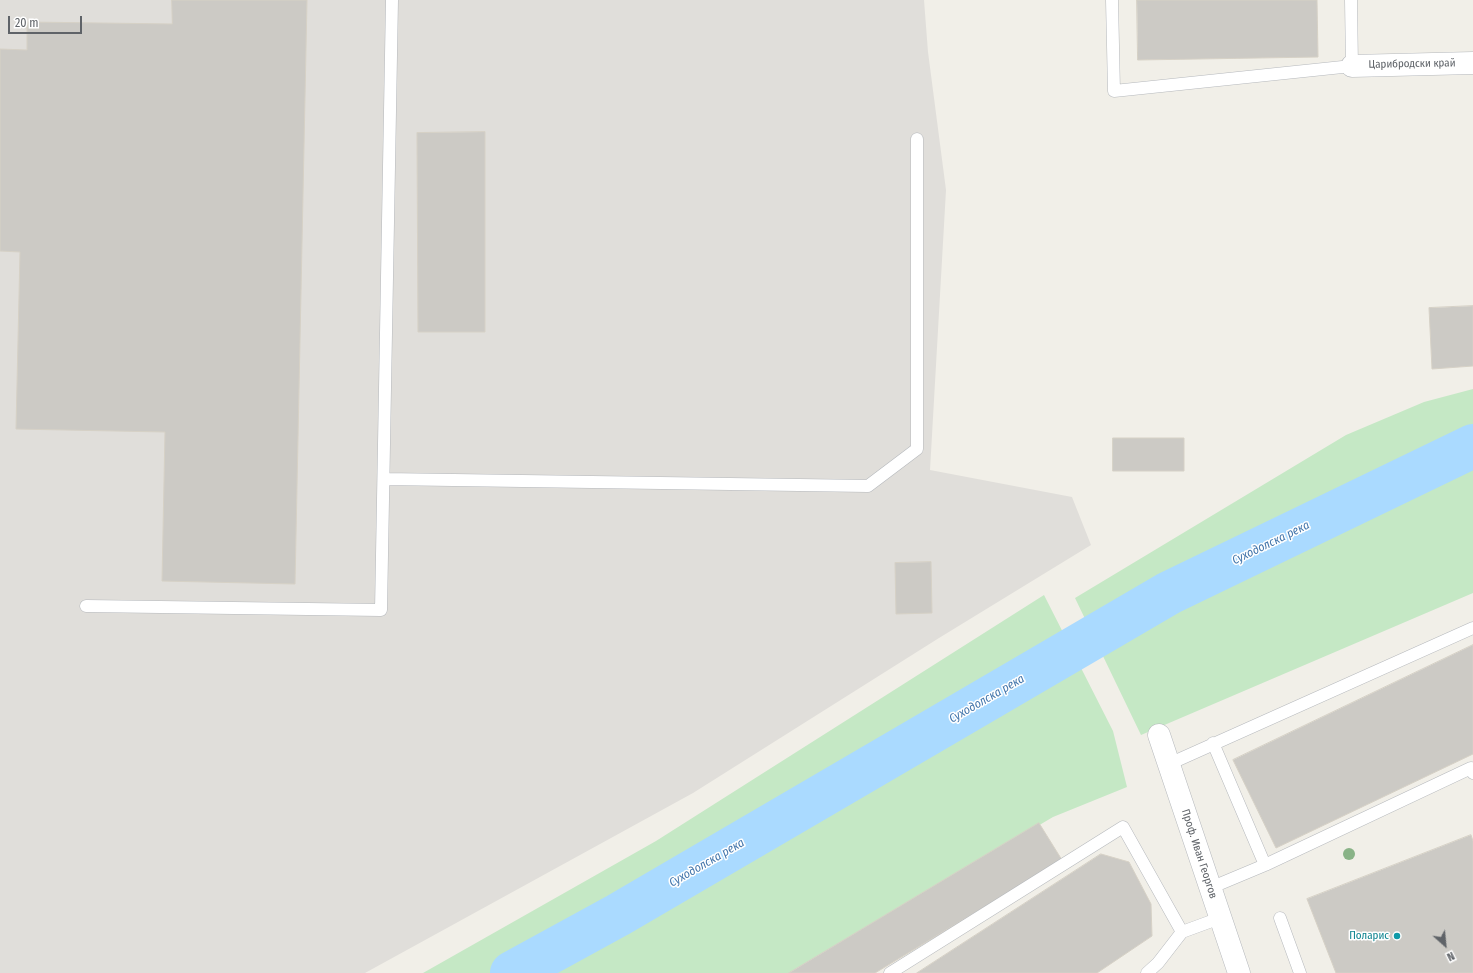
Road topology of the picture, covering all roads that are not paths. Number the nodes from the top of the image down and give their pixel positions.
1 (392, 0) edge
2 (1112, 0) edge
3 (1351, 0) edge
4 (1473, 63) edge
5 (1352, 66) junction
6 (917, 139) dead end
7 (384, 479) junction
8 (86, 606) dead end
9 (1473, 628) edge
10 (1159, 735) dead end
11 (1213, 743) junction
12 (1169, 764) junction
13 (1472, 769) edge
14 (1265, 865) junction
15 (1210, 888) junction
16 (1220, 918) junction
17 (1280, 918) dead end
18 (1182, 932) junction
19 (890, 973) edge
20 (1147, 973) edge
21 (1239, 973) edge
22 (1300, 973) edge

1 - 7 lane
2 - 5 lane
3 - 5 lane
4 - 5 street, Царибродски край
6 - 7 lane
7 - 8 lane
9 - 11 lane
10 - 12 street, Проф. Иван Георгов
11 - 12 lane
11 - 14 lane
12 - 15 street, Проф. Иван Георгов
13 - 14 lane
14 - 15 lane
15 - 16 street, Проф. Иван Георгов
16 - 18 lane
16 - 21 street, Проф. Иван Георгов
17 - 22 lane
18 - 19 lane
18 - 20 lane

